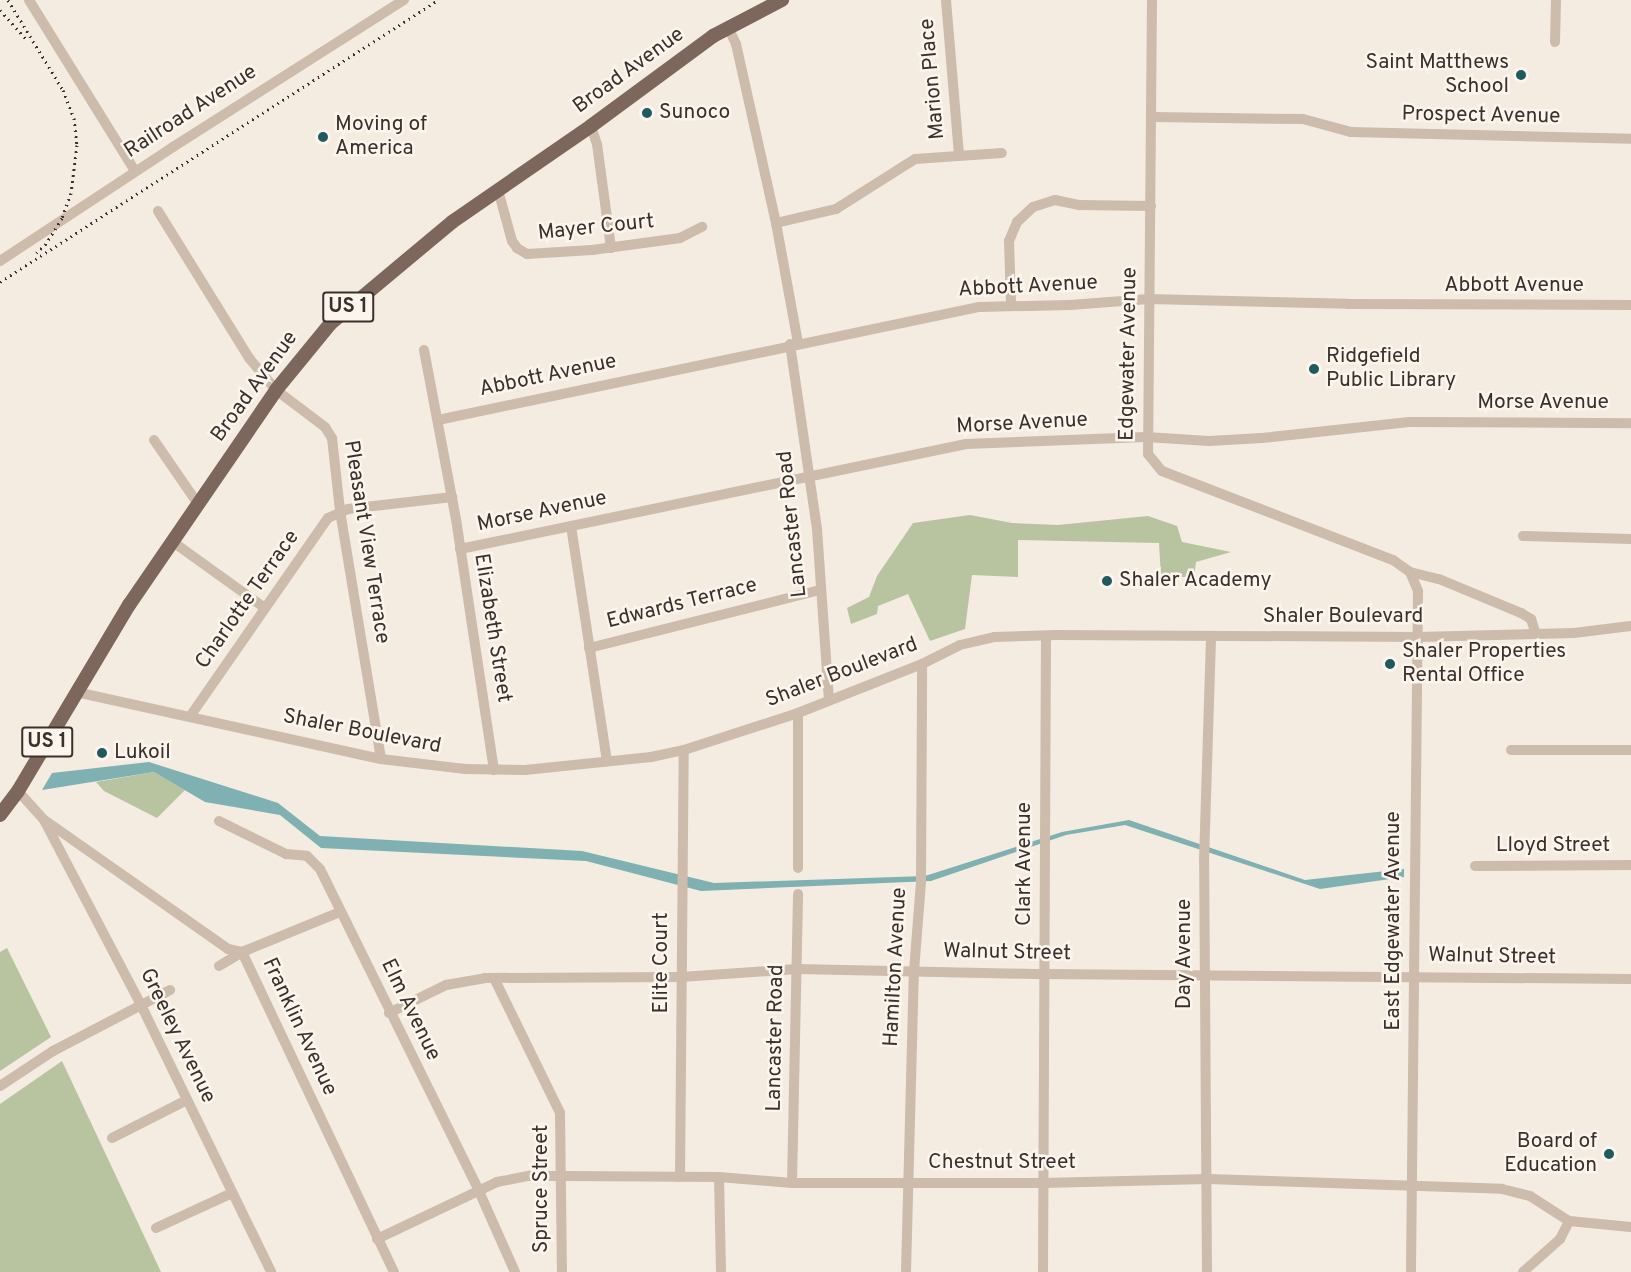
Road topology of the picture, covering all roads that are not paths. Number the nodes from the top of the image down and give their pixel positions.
1 (29, 0) edge
2 (404, 0) edge
3 (792, 0) edge
4 (946, 0) edge
5 (1152, 0) edge
6 (1556, 0) edge
7 (777, 3) edge
8 (728, 27) junction
9 (1555, 42) dead end
10 (1153, 117) junction
11 (591, 126) junction
12 (1631, 140) edge
13 (1002, 153) dead end
14 (959, 155) junction
15 (135, 171) junction
16 (498, 190) junction
17 (1151, 206) junction
18 (158, 211) dead end
19 (776, 223) junction
20 (702, 227) dead end
21 (611, 248) junction
22 (0, 261) edge
23 (1149, 299) junction
24 (1011, 304) junction
25 (1631, 305) edge
26 (794, 344) junction
27 (424, 350) dead end
28 (276, 390) junction
29 (438, 420) junction
30 (1631, 423) edge
31 (1146, 437) junction
32 (154, 440) dead end
33 (810, 476) junction
34 (452, 497) junction
35 (198, 504) junction
36 (340, 511) junction
37 (571, 526) junction
38 (1523, 536) dead end
39 (1631, 539) edge
40 (173, 542) junction
41 (460, 549) junction
42 (1410, 572) junction
43 (820, 590) junction
44 (265, 608) junction
45 (1631, 626) edge
46 (1536, 634) junction
47 (1046, 636) junction
48 (1211, 636) junction
49 (1418, 638) junction
50 (589, 648) junction
51 (922, 664) junction
52 (76, 692) junction
53 (829, 700) junction
54 (798, 713) junction
55 (191, 716) junction
56 (684, 750) junction
57 (1511, 750) dead end
58 (1631, 750) edge
59 (381, 759) junction
60 (607, 761) junction
61 (494, 770) junction
62 (18, 791) junction
63 (0, 815) edge
64 (43, 819) junction
65 (219, 821) dead end
66 (1631, 865) edge
67 (1475, 866) dead end
68 (798, 868) dead end
69 (798, 894) dead end
70 (340, 912) junction
71 (242, 952) junction
72 (219, 966) dead end
73 (797, 969) junction
74 (914, 971) junction
75 (1043, 974) junction
76 (1204, 975) junction
77 (1415, 975) junction
78 (681, 977) junction
79 (494, 978) junction
80 (1631, 979) edge
81 (170, 990) dead end
82 (141, 1005) junction
83 (389, 1013) junction
84 (0, 1086) edge
85 (187, 1100) junction
86 (112, 1138) dead end
87 (563, 1176) junction
88 (680, 1176) junction
89 (719, 1177) junction
90 (1208, 1179) junction
91 (792, 1183) junction
92 (907, 1183) junction
93 (1042, 1183) junction
94 (1412, 1188) junction
95 (478, 1189) junction
96 (232, 1193) junction
97 (1569, 1221) junction
98 (1631, 1227) edge
99 (156, 1228) dead end
100 (377, 1239) junction
101 (271, 1272) edge
102 (394, 1272) edge
103 (515, 1272) edge
104 (562, 1272) edge
105 (721, 1272) edge
106 (906, 1272) edge
107 (1043, 1272) edge
108 (1207, 1272) edge
109 (1411, 1272) edge
110 (1523, 1272) edge

1 - 15 street
2 - 15 street, Railroad Avenue
3 - 7 main road, US 1
4 - 14 street, Marion Place
5 - 10 street, Edgewater Avenue
6 - 9 street
7 - 8 main road, Broad Avenue / US 1
8 - 11 main road, Broad Avenue / US 1
8 - 19 street, Lancaster Road
10 - 12 street, Prospect Avenue
10 - 17 street, Edgewater Avenue
11 - 16 main road, Broad Avenue / US 1
11 - 21 street
13 - 14 street
14 - 19 street
15 - 22 street, Railroad Avenue
16 - 21 street, Mayer Court
16 - 28 main road, Broad Avenue / US 1
17 - 23 street, Edgewater Avenue
17 - 24 street
18 - 28 street, Pleasant View Terrace
19 - 26 street, Lancaster Road
20 - 21 street, Mayer Court
23 - 24 street, Abbott Avenue
23 - 25 street, Abbott Avenue
23 - 31 street, Edgewater Avenue
24 - 26 street, Abbott Avenue
26 - 29 street, Abbott Avenue
26 - 33 street, Lancaster Road
27 - 29 street, Elizabeth Street
28 - 35 main road, Broad Avenue / US 1
28 - 36 street, Pleasant View Terrace
29 - 34 street, Elizabeth Street
30 - 31 street, Morse Avenue
31 - 33 street, Morse Avenue
31 - 42 street, Edgewater Avenue
32 - 35 street
33 - 37 street, Morse Avenue
33 - 43 street, Lancaster Road
34 - 36 street
34 - 41 street, Elizabeth Street
35 - 40 main road, Broad Avenue / US 1
36 - 44 street, Charlotte Terrace
36 - 59 street, Pleasant View Terrace
37 - 41 street, Morse Avenue
37 - 50 street
38 - 39 street
40 - 44 street
40 - 52 main road, Broad Avenue / US 1
41 - 61 street, Elizabeth Street
42 - 46 street, Edgewater Avenue
42 - 49 street, East Edgewater Avenue
43 - 50 street, Edwards Terrace
43 - 53 street, Lancaster Road
44 - 55 street, Charlotte Terrace
45 - 46 street, Shaler Boulevard
46 - 49 street, Shaler Boulevard
47 - 48 street, Shaler Boulevard
47 - 51 street, Shaler Boulevard
47 - 75 street, Clark Avenue
48 - 49 street, Shaler Boulevard
48 - 76 street, Day Avenue
49 - 77 street, East Edgewater Avenue
50 - 60 street
51 - 53 street, Shaler Boulevard
51 - 74 street, Hamilton Avenue
52 - 55 street, Shaler Boulevard
52 - 62 main road, Broad Avenue / US 1
53 - 54 street, Shaler Boulevard
54 - 56 street, Shaler Boulevard
54 - 68 street
55 - 59 street, Shaler Boulevard
56 - 60 street, Shaler Boulevard
56 - 78 street, Elite Court
57 - 58 street
59 - 61 street, Shaler Boulevard
60 - 61 street, Shaler Boulevard
62 - 63 main road, Broad Avenue / US 1
62 - 64 street, Franklin Avenue
64 - 71 street, Franklin Avenue
64 - 82 street, Greeley Avenue
65 - 70 street, Elm Avenue
66 - 67 street, Lloyd Street
69 - 73 street, Lancaster Road
70 - 71 street
70 - 83 street, Elm Avenue
71 - 72 street
71 - 100 street, Franklin Avenue
73 - 74 street, Walnut Street
73 - 78 street, Walnut Street
73 - 91 street, Lancaster Road
74 - 75 street, Walnut Street
74 - 92 street, Hamilton Avenue
75 - 76 street, Walnut Street
75 - 93 street, Clark Avenue
76 - 77 street, Walnut Street
76 - 90 street, Day Avenue
77 - 80 street, Walnut Street
77 - 94 street, East Edgewater Avenue
78 - 79 street, Walnut Street
78 - 88 street, Elite Court
79 - 83 street, Walnut Street
79 - 87 street, Spruce Street
81 - 82 street
82 - 84 street
82 - 85 street, Greeley Avenue
83 - 95 street, Elm Avenue
85 - 86 street
85 - 96 street, Greeley Avenue
87 - 88 street, Chestnut Street
87 - 95 street, Chestnut Street
87 - 104 street, Spruce Street
88 - 89 street, Chestnut Street
89 - 91 street, Chestnut Street
89 - 105 street
90 - 93 street, Chestnut Street
90 - 94 street, Chestnut Street
90 - 108 street, Day Avenue
91 - 92 street, Chestnut Street
92 - 93 street, Chestnut Street
92 - 106 street, Hamilton Avenue
93 - 107 street, Clark Avenue
94 - 97 street, Chestnut Street
94 - 109 street, East Edgewater Avenue
95 - 100 street, Chestnut Street
95 - 103 street, Elm Avenue
96 - 99 street
96 - 101 street, Greeley Avenue
97 - 98 street, Chestnut Street
97 - 110 street
100 - 102 street, Franklin Avenue

